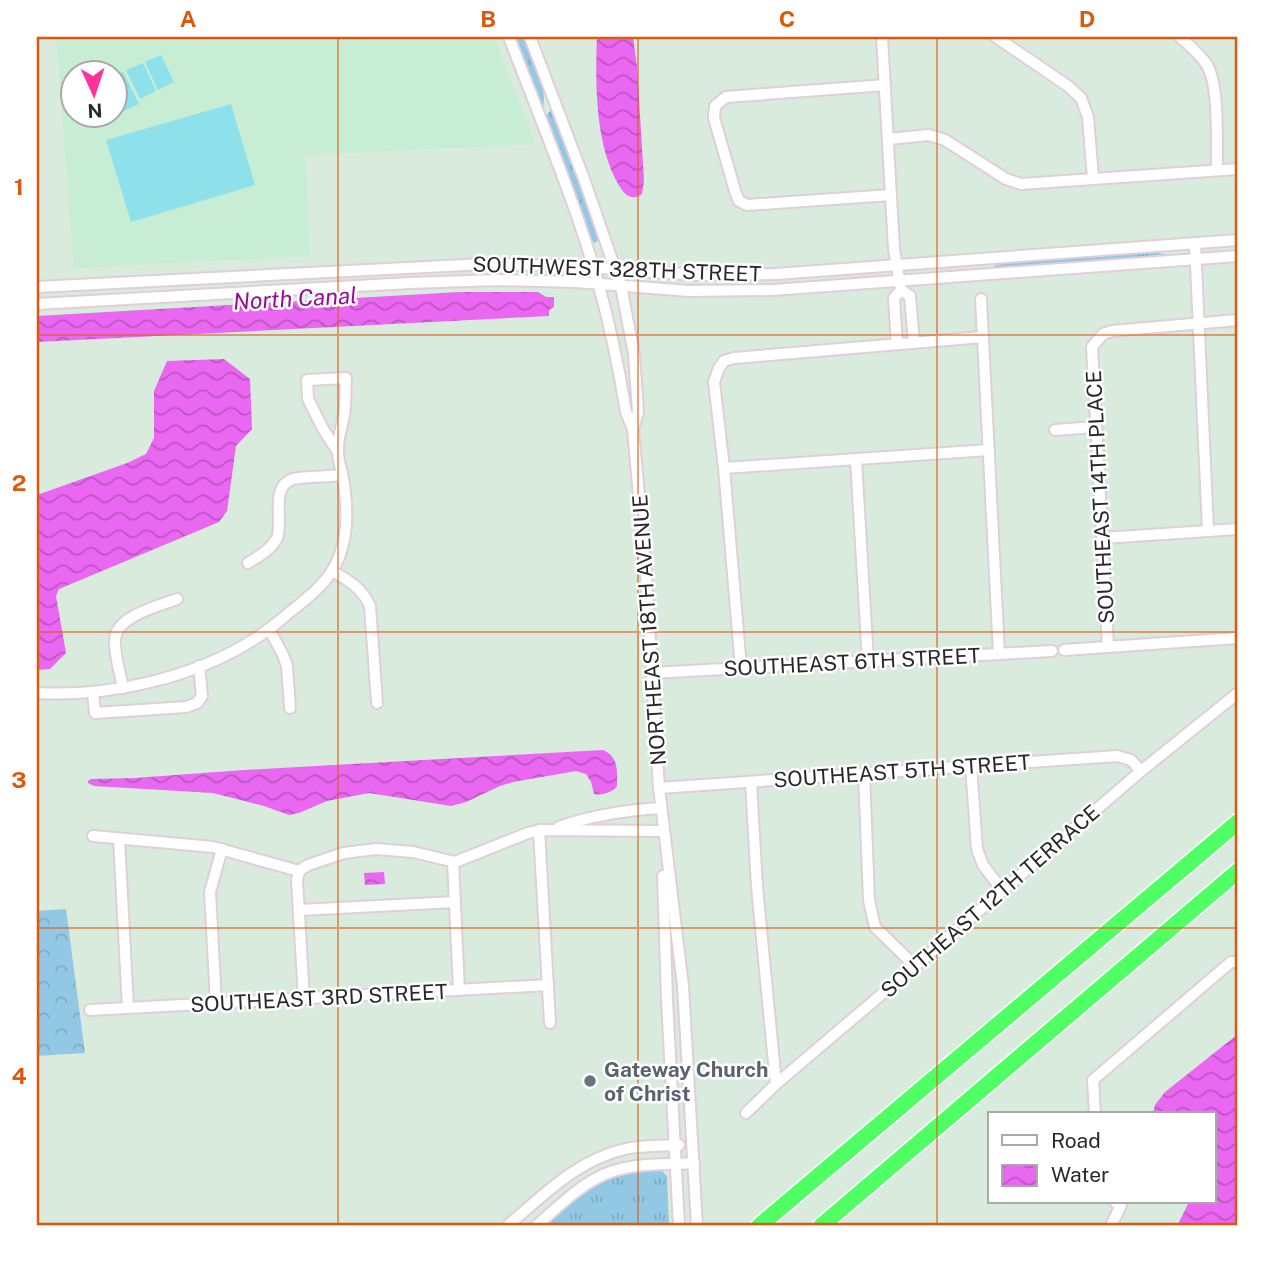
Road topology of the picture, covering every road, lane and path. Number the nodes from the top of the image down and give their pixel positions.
1 (509, 37) edge
2 (530, 37) edge
3 (882, 37) edge
4 (996, 37) edge
5 (1180, 37) edge
6 (885, 85) junction
7 (551, 90) junction
8 (540, 117) junction
9 (889, 139) junction
10 (1238, 169) edge
11 (1217, 170) junction
12 (1093, 178) junction
13 (891, 195) junction
14 (1238, 240) edge
15 (1195, 243) junction
16 (1238, 256) edge
17 (1196, 259) junction
18 (897, 265) junction
19 (592, 267) junction
20 (615, 270) junction
21 (315, 273) junction
22 (598, 284) junction
23 (621, 286) junction
24 (900, 286) junction
25 (37, 287) edge
26 (306, 289) junction
27 (981, 299) dead end
28 (37, 304) edge
29 (629, 320) junction
30 (1238, 320) edge
31 (607, 323) junction
32 (1198, 324) junction
33 (983, 337) junction
34 (914, 343) junction
35 (897, 344) junction
36 (1095, 427) junction
37 (634, 429) junction
38 (1055, 430) dead end
39 (989, 450) junction
40 (338, 452) junction
41 (856, 460) junction
42 (724, 468) junction
43 (342, 475) junction
44 (1238, 529) edge
45 (1208, 530) junction
46 (1103, 538) junction
47 (248, 564) dead end
48 (332, 571) junction
49 (177, 599) dead end
50 (269, 629) junction
51 (1238, 638) edge
52 (1108, 646) junction
53 (1064, 650) dead end
54 (1052, 651) dead end
55 (999, 654) junction
56 (868, 662) junction
57 (199, 666) junction
58 (741, 668) junction
59 (652, 673) junction
60 (123, 688) junction
61 (93, 692) junction
62 (37, 693) edge
63 (1238, 693) edge
64 (377, 703) dead end
65 (290, 708) dead end
66 (971, 765) junction
67 (1141, 771) junction
68 (864, 773) junction
69 (751, 782) junction
70 (659, 788) junction
71 (660, 808) junction
72 (1238, 822) edge
73 (553, 829) junction
74 (539, 830) junction
75 (663, 831) junction
76 (93, 836) dead end
77 (119, 839) junction
78 (222, 849) junction
79 (453, 862) junction
80 (299, 871) junction
81 (1238, 872) edge
82 (1002, 890) junction
83 (455, 902) junction
84 (299, 911) junction
85 (1238, 962) edge
86 (915, 967) junction
87 (548, 985) junction
88 (459, 990) junction
89 (304, 999) junction
90 (216, 1003) junction
91 (128, 1008) junction
92 (90, 1010) dead end
93 (551, 1023) dead end
94 (776, 1084) junction
95 (1095, 1112) edge
96 (746, 1113) dead end
97 (693, 1144) junction
98 (675, 1145) junction
99 (694, 1163) junction
100 (676, 1164) junction
101 (1119, 1204) edge
102 (508, 1226) edge
103 (536, 1226) edge
104 (679, 1226) edge
105 (697, 1226) edge
106 (759, 1226) edge
107 (821, 1226) edge
108 (1111, 1226) edge

1 - 8 street, NORTHEAST 18TH AVENUE
2 - 7 street, NORTHEAST 18TH AVENUE
3 - 6 street
4 - 12 street
5 - 11 street
6 - 9 street
6 - 13 street
7 - 8 street
7 - 20 street, NORTHEAST 18TH AVENUE
8 - 19 street, NORTHEAST 18TH AVENUE
9 - 12 street
9 - 13 street
10 - 11 street
11 - 12 street
13 - 18 street
14 - 15 street, SOUTHWEST 328TH STREET
15 - 17 street
15 - 18 street, SOUTHWEST 328TH STREET
16 - 17 street, SOUTHWEST 328TH STREET
17 - 24 street, SOUTHWEST 328TH STREET
17 - 32 street
18 - 20 street, SOUTHWEST 328TH STREET
18 - 24 street
19 - 20 street, SOUTHWEST 328TH STREET
19 - 21 street, SOUTHWEST 328TH STREET
19 - 22 street, NORTHEAST 18TH AVENUE
20 - 23 street, NORTHEAST 18TH AVENUE
21 - 25 street, SOUTHWEST 328TH STREET
21 - 26 street
22 - 23 street, SOUTHWEST 328TH STREET
22 - 26 street, SOUTHWEST 328TH STREET
22 - 31 street, NORTHEAST 18TH AVENUE
23 - 24 street, SOUTHWEST 328TH STREET
23 - 29 street, NORTHEAST 18TH AVENUE
24 - 34 street
24 - 35 street
26 - 28 street, SOUTHWEST 328TH STREET
27 - 33 street
29 - 31 street
29 - 37 street, NORTHEAST 18TH AVENUE
30 - 32 street
31 - 37 street, NORTHEAST 18TH AVENUE
32 - 36 street, SOUTHEAST 14TH PLACE
32 - 45 street
33 - 34 street
33 - 39 street
34 - 35 street
35 - 42 street
36 - 38 street
36 - 46 street, SOUTHEAST 14TH PLACE
37 - 59 street, NORTHEAST 18TH AVENUE
39 - 41 street
39 - 55 street
40 - 40 street
40 - 43 street
41 - 42 street
41 - 56 street
42 - 58 street
43 - 47 street
43 - 48 street
44 - 45 street
45 - 46 street
46 - 52 street, SOUTHEAST 14TH PLACE
48 - 50 street
48 - 64 street
49 - 60 street
50 - 57 street
50 - 65 street
51 - 52 street
52 - 53 street
54 - 55 street, SOUTHEAST 6TH STREET
55 - 56 street, SOUTHEAST 6TH STREET
56 - 58 street, SOUTHEAST 6TH STREET
57 - 60 street
57 - 61 street
58 - 59 street, SOUTHEAST 6TH STREET
59 - 70 street, NORTHEAST 18TH AVENUE
60 - 61 street
61 - 62 street
63 - 67 street, SOUTHEAST 12TH TERRACE
66 - 67 street, SOUTHEAST 5TH STREET
66 - 68 street, SOUTHEAST 5TH STREET
66 - 82 street
67 - 82 street, SOUTHEAST 12TH TERRACE
68 - 69 street, SOUTHEAST 5TH STREET
68 - 86 street
69 - 70 street, SOUTHEAST 5TH STREET
69 - 94 street
70 - 71 street, NORTHEAST 18TH AVENUE
71 - 73 street
71 - 75 street, NORTHEAST 18TH AVENUE
72 - 106 highway
73 - 74 street
73 - 75 street
74 - 79 street
74 - 87 street
75 - 97 street, NORTHEAST 18TH AVENUE
75 - 98 street, NORTHEAST 18TH AVENUE
76 - 77 street
77 - 78 street
77 - 91 street
78 - 80 street
78 - 90 street
79 - 80 street
79 - 83 street
80 - 84 street
81 - 107 highway
82 - 86 street, SOUTHEAST 12TH TERRACE
83 - 84 street
83 - 88 street
84 - 89 street
85 - 95 street
86 - 94 street, SOUTHEAST 12TH TERRACE
87 - 88 street, SOUTHEAST 3RD STREET
87 - 93 street
88 - 89 street, SOUTHEAST 3RD STREET
89 - 90 street, SOUTHEAST 3RD STREET
90 - 91 street, SOUTHEAST 3RD STREET
91 - 92 street, SOUTHEAST 3RD STREET
94 - 96 street, SOUTHEAST 12TH TERRACE
97 - 98 street
97 - 99 street, NORTHEAST 18TH AVENUE
98 - 100 street, NORTHEAST 18TH AVENUE
98 - 102 street
99 - 100 street
99 - 105 street, NORTHEAST 18TH AVENUE
100 - 103 street
100 - 104 street, NORTHEAST 18TH AVENUE
101 - 108 street

